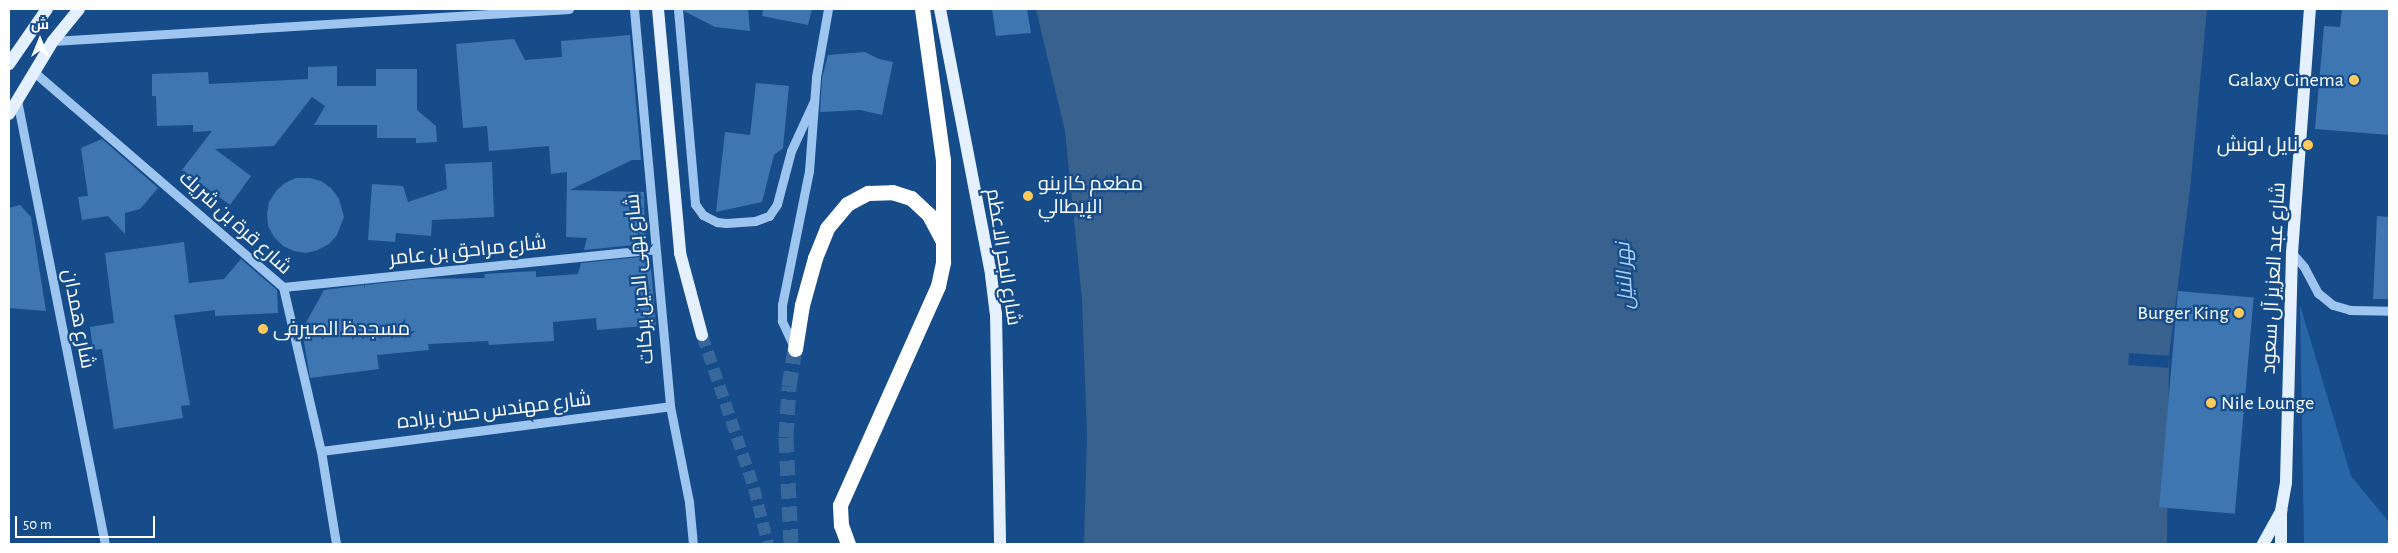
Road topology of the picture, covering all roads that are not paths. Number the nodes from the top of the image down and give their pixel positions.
1 (47, 9) edge
2 (79, 9) edge
3 (569, 9) edge
4 (634, 9) edge
5 (658, 9) edge
6 (678, 9) edge
7 (828, 9) edge
8 (922, 9) edge
9 (940, 9) edge
10 (2310, 9) edge
11 (53, 41) junction
12 (9, 64) edge
13 (34, 72) junction
14 (17, 100) junction
15 (814, 101) junction
16 (9, 114) edge
17 (944, 242) junction
18 (656, 249) junction
19 (2292, 253) junction
20 (283, 287) junction
21 (2389, 311) edge
22 (702, 335) tunnel mouth
23 (795, 349) joint
24 (670, 406) junction
25 (321, 451) junction
26 (2281, 511) junction
27 (106, 544) edge
28 (336, 544) edge
29 (693, 544) edge
30 (848, 544) edge
31 (1000, 544) edge
32 (2263, 544) edge
33 (2281, 544) edge

1 - 12 main road
2 - 11 main road
3 - 11 street
4 - 18 street, شارع بهى الدين بركات
5 - 22 main road, شارع بهى الدين بركات
6 - 15 street
7 - 15 street
8 - 17 highway
9 - 31 main road, شارع البحر الاعظم
10 - 19 main road, شارع عبد العزيز آل سعود
11 - 13 main road
13 - 14 main road
13 - 20 street, شارع قرة بن شريك
14 - 16 main road
14 - 27 street, شارع همدان
15 - 23 street
17 - 23 highway
17 - 30 highway
18 - 20 street, شارع مراحق بن عامر
18 - 24 street, شارع بهى الدين بركات
19 - 21 street
19 - 26 main road, شارع عبد العزيز آل سعود
20 - 25 street, شارع قرة بن شريك
24 - 25 street, شارع مهندس حسن براده
24 - 29 street, شارع بهى الدين بركات
25 - 28 street, شارع قرة بن شريك
26 - 32 main road, شارع عبد العزيز آل سعود
26 - 33 main road

